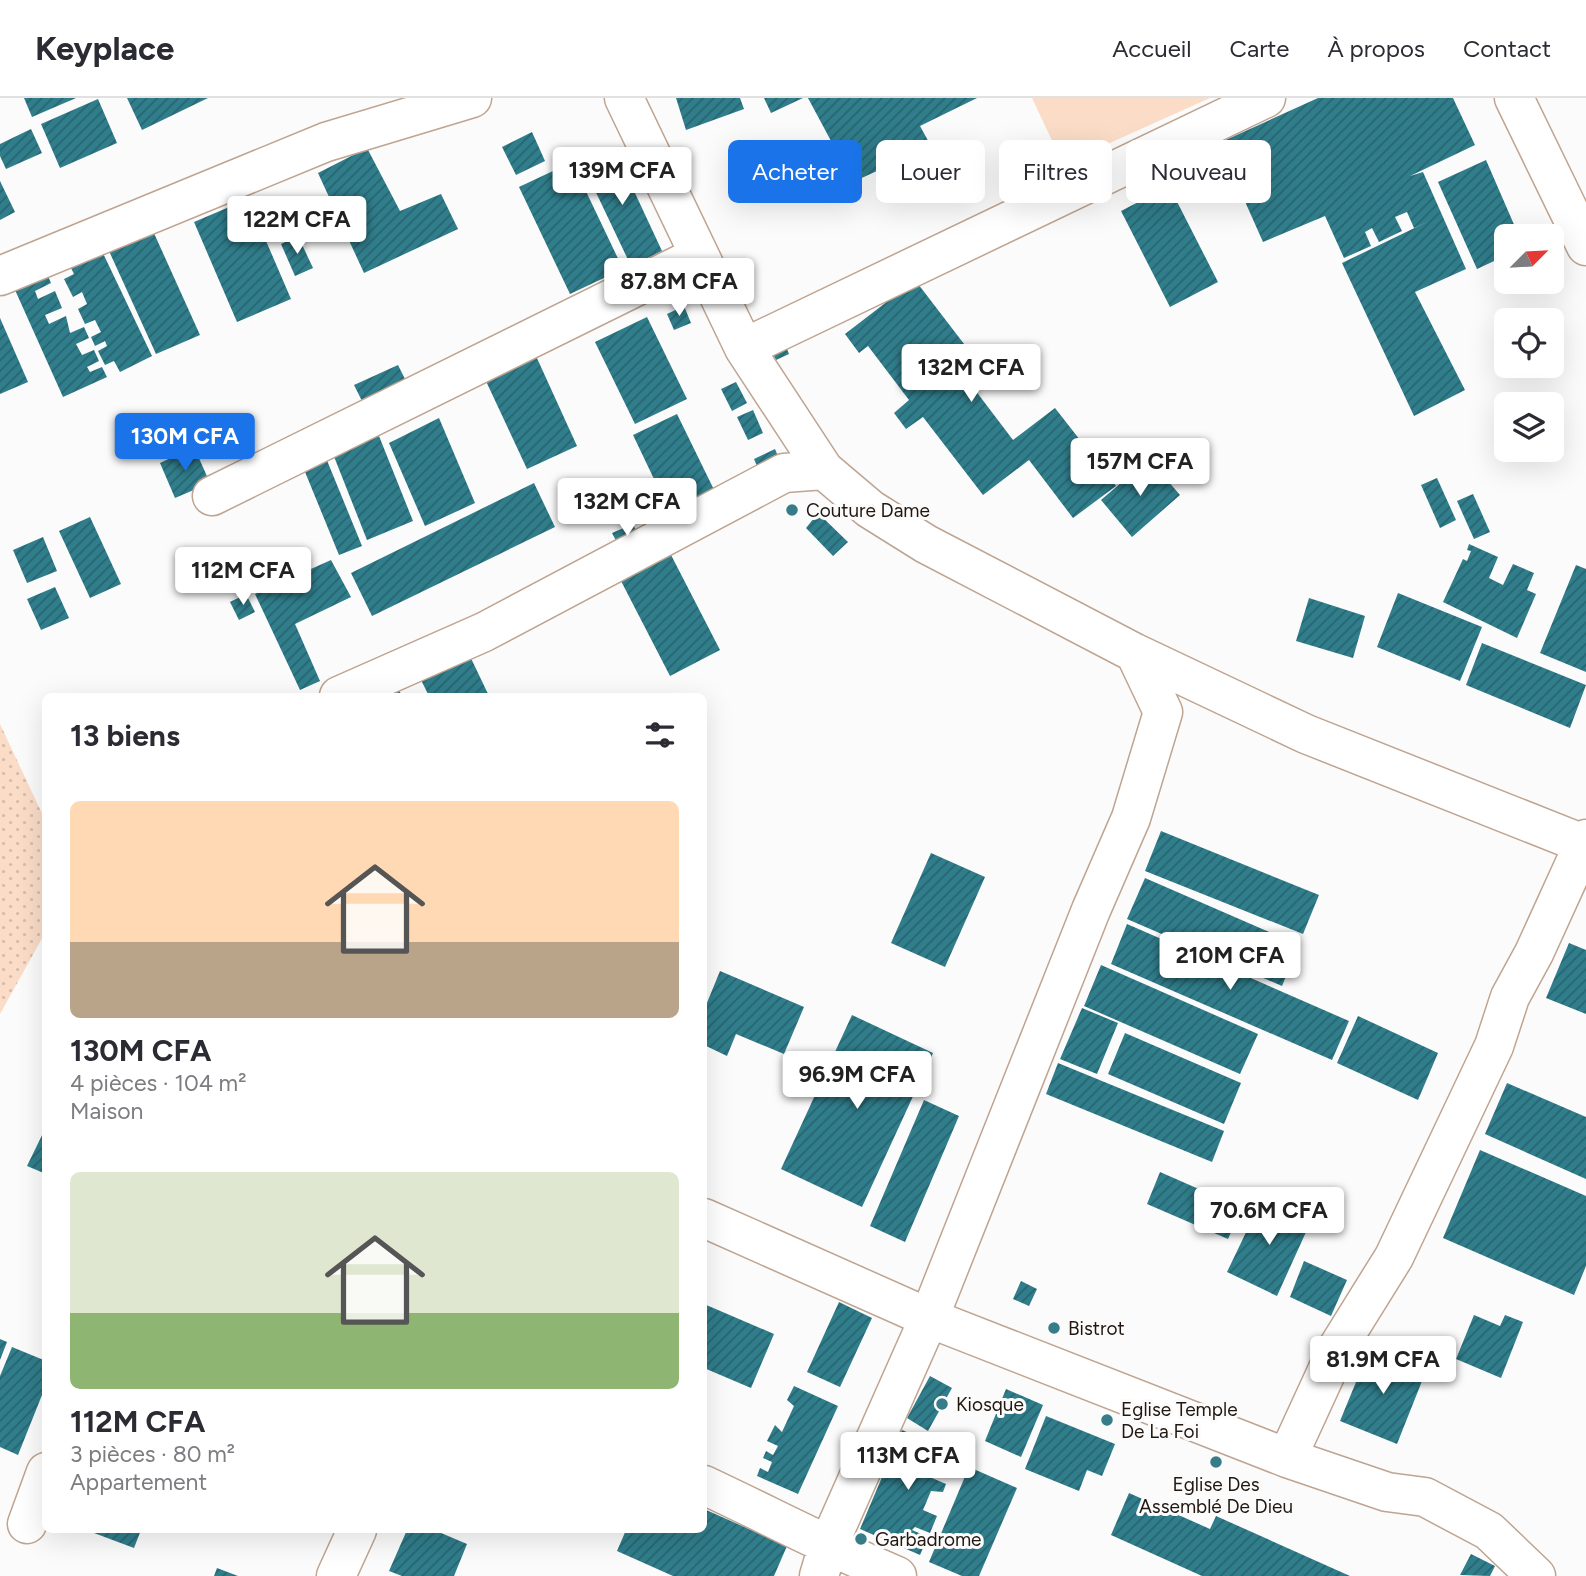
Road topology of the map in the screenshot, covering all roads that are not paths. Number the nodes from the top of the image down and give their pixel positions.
1 (472, 98) edge
2 (624, 98) edge
3 (1266, 98) edge
4 (1514, 98) edge
5 (1586, 246) edge
6 (698, 256) junction
7 (0, 276) edge
8 (744, 348) junction
9 (824, 470) junction
10 (212, 496) dead end
11 (1135, 653) junction
12 (346, 693) edge
13 (1585, 843) edge
14 (707, 1219) edge
15 (929, 1318) junction
16 (1287, 1458) junction
17 (42, 1483) edge
18 (707, 1486) edge
19 (27, 1524) dead end
20 (356, 1533) edge
21 (824, 1561) edge
22 (336, 1576) edge
23 (897, 1576) edge
24 (1536, 1576) edge

1 - 7 street
2 - 6 street
3 - 8 street
4 - 5 street
6 - 8 street
6 - 10 street
8 - 9 street
9 - 11 street
9 - 12 street
11 - 13 street
11 - 15 street
13 - 16 street
14 - 15 street
15 - 16 street
15 - 21 street
16 - 24 street
17 - 19 street
18 - 21 street
20 - 22 street
21 - 23 street

